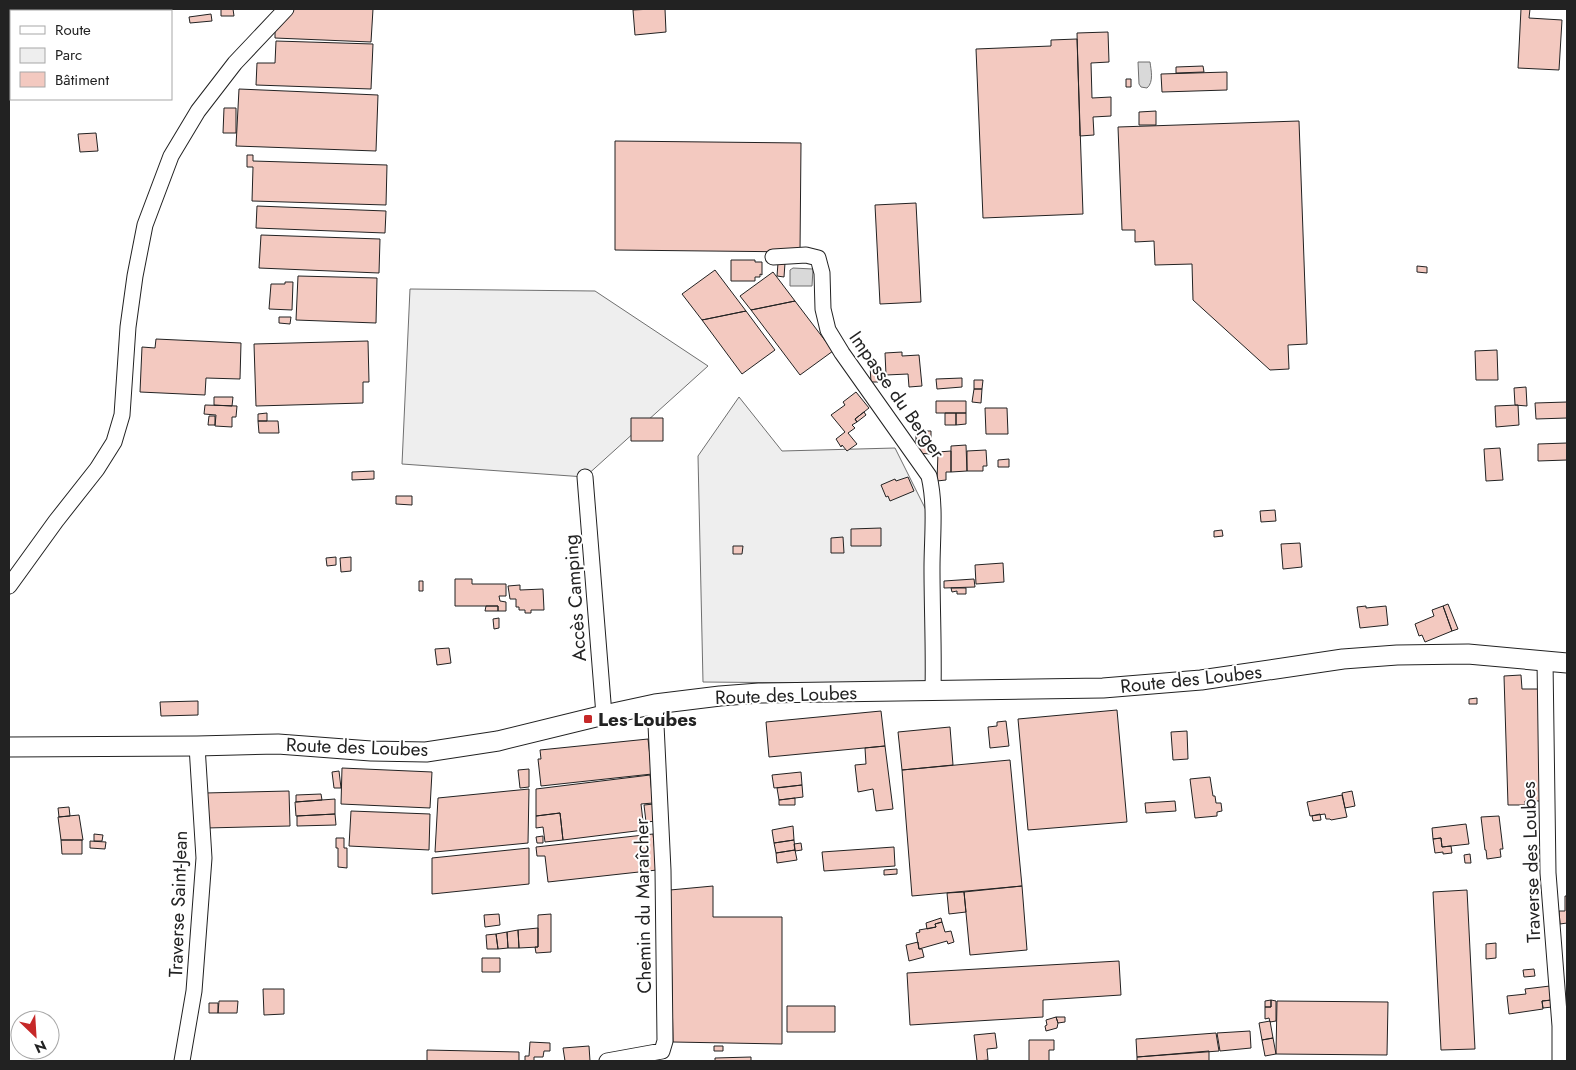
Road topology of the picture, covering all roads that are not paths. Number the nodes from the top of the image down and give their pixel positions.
1 (286, 9) edge
2 (773, 256) dead end
3 (585, 477) dead end
4 (9, 586) edge
5 (1546, 661) junction
6 (1567, 663) edge
7 (933, 691) junction
8 (656, 704) junction
9 (604, 715) junction
10 (9, 746) edge
11 (197, 746) junction
12 (182, 1061) edge
13 (607, 1061) edge
14 (1560, 1061) edge

1 - 4 street
2 - 7 street, Impasse du Berger
3 - 9 street, Accès Camping
5 - 6 main road, Route des Loubes
5 - 7 main road, Route des Loubes
5 - 14 street, Traverse des Loubes
7 - 8 main road, Route des Loubes
8 - 9 main road, Route des Loubes
8 - 13 street, Chemin du Maraîcher
9 - 11 main road, Route des Loubes
10 - 11 main road, Route des Loubes
11 - 12 street, Traverse Saint-Jean

